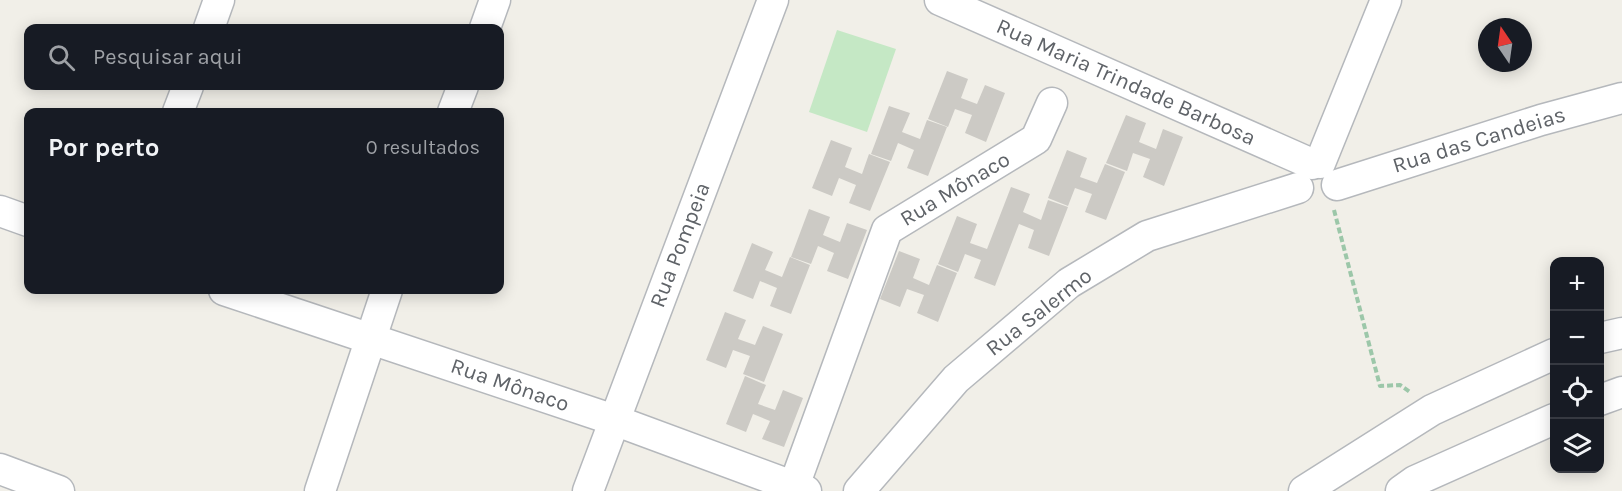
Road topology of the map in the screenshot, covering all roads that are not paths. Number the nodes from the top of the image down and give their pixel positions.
1 (219, 0) edge
2 (495, 0) edge
3 (772, 0) edge
4 (940, 0) edge
5 (1386, 0) edge
6 (210, 24) edge
7 (486, 24) edge
8 (186, 90) edge
9 (461, 90) edge
10 (1622, 98) edge
11 (1052, 103) dead end
12 (180, 108) edge
13 (455, 108) edge
14 (1320, 180) junction
15 (0, 211) edge
16 (24, 220) edge
17 (236, 294) edge
18 (386, 294) edge
19 (1622, 333) edge
20 (370, 337) junction
21 (1604, 337) edge
22 (1550, 356) edge
23 (1622, 392) edge
24 (1604, 398) edge
25 (614, 420) junction
26 (1550, 421) edge
27 (0, 469) edge
28 (45, 488) edge
29 (800, 488) edge
30 (320, 491) edge
31 (588, 491) edge
32 (859, 491) edge
33 (1305, 491) edge
34 (1401, 491) edge

1 - 6 street
2 - 7 street
3 - 25 street, Rua Pompeia
4 - 14 street, Rua Maria Trindade Barbosa
5 - 14 street
8 - 12 street
9 - 13 street
10 - 14 street, Rua das Candeias
11 - 29 street, Rua Mônaco
14 - 32 street, Rua Salermo
15 - 16 street
17 - 20 street, Rua Mônaco
18 - 20 street
19 - 21 street
20 - 25 street, Rua Mônaco
20 - 30 street
22 - 33 street
23 - 24 street
25 - 29 street, Rua Mônaco
25 - 31 street, Rua Pompeia
26 - 34 street
27 - 28 street

